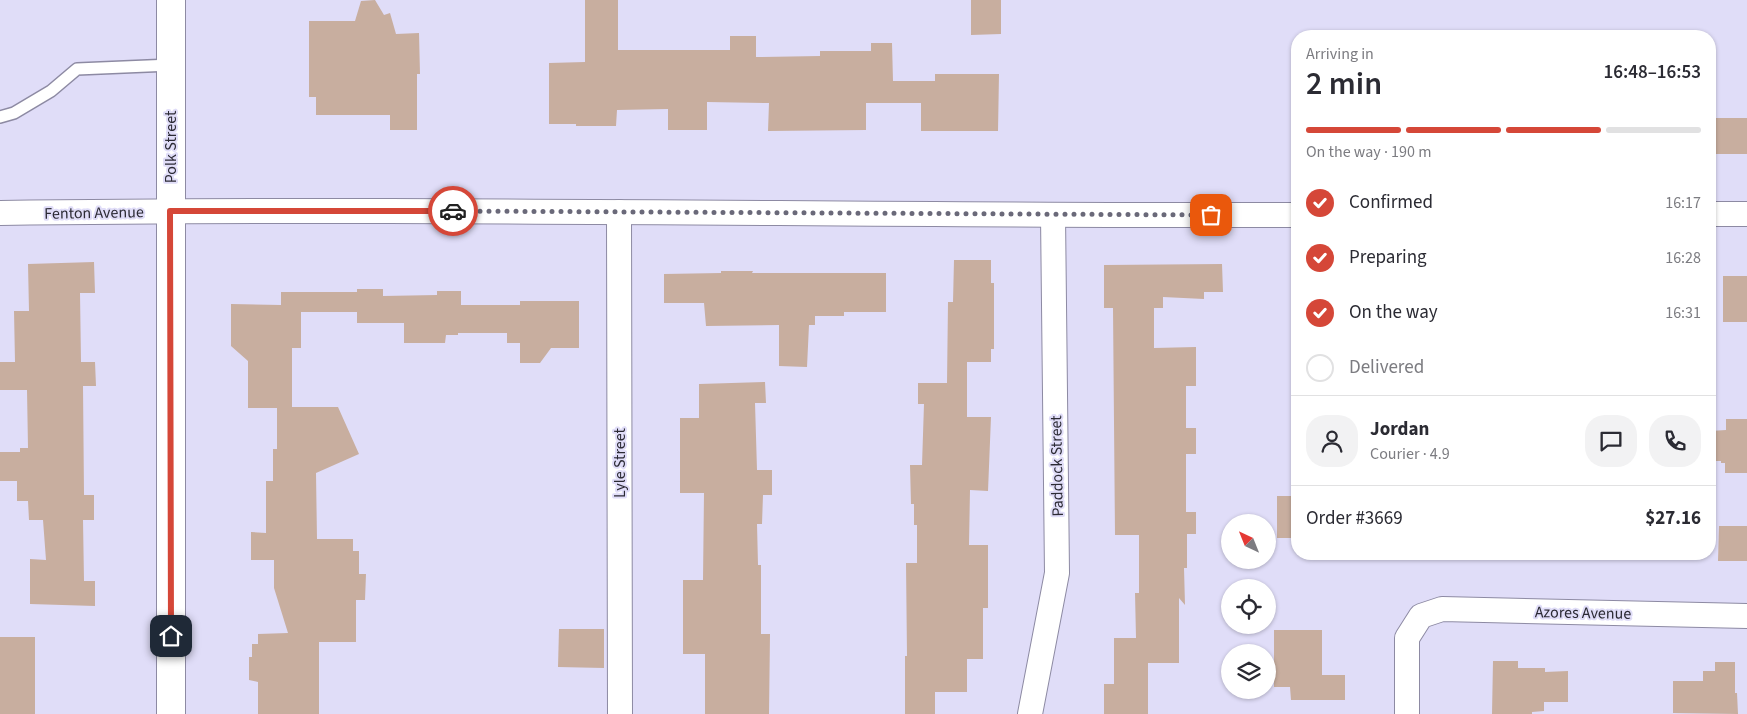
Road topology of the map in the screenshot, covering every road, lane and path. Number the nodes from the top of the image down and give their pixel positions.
1 (171, 0) edge
2 (171, 65) junction
3 (0, 117) edge
4 (170, 211) junction
5 (619, 212) junction
6 (0, 213) edge
7 (1716, 214) edge
8 (1747, 214) edge
9 (1053, 215) junction
10 (1291, 215) edge
11 (1747, 616) edge
12 (171, 714) edge
13 (620, 714) edge
14 (1030, 714) edge
15 (1407, 714) edge

1 - 2 street, Polk Street
2 - 3 lane
2 - 4 street, Polk Street
4 - 5 street, Fenton Avenue
4 - 6 street, Fenton Avenue
4 - 12 street, Polk Street
5 - 9 street, Fenton Avenue
5 - 13 street, Lyle Street
7 - 8 street
9 - 10 street, Fenton Avenue
9 - 14 street, Paddock Street
11 - 15 street, Azores Avenue

